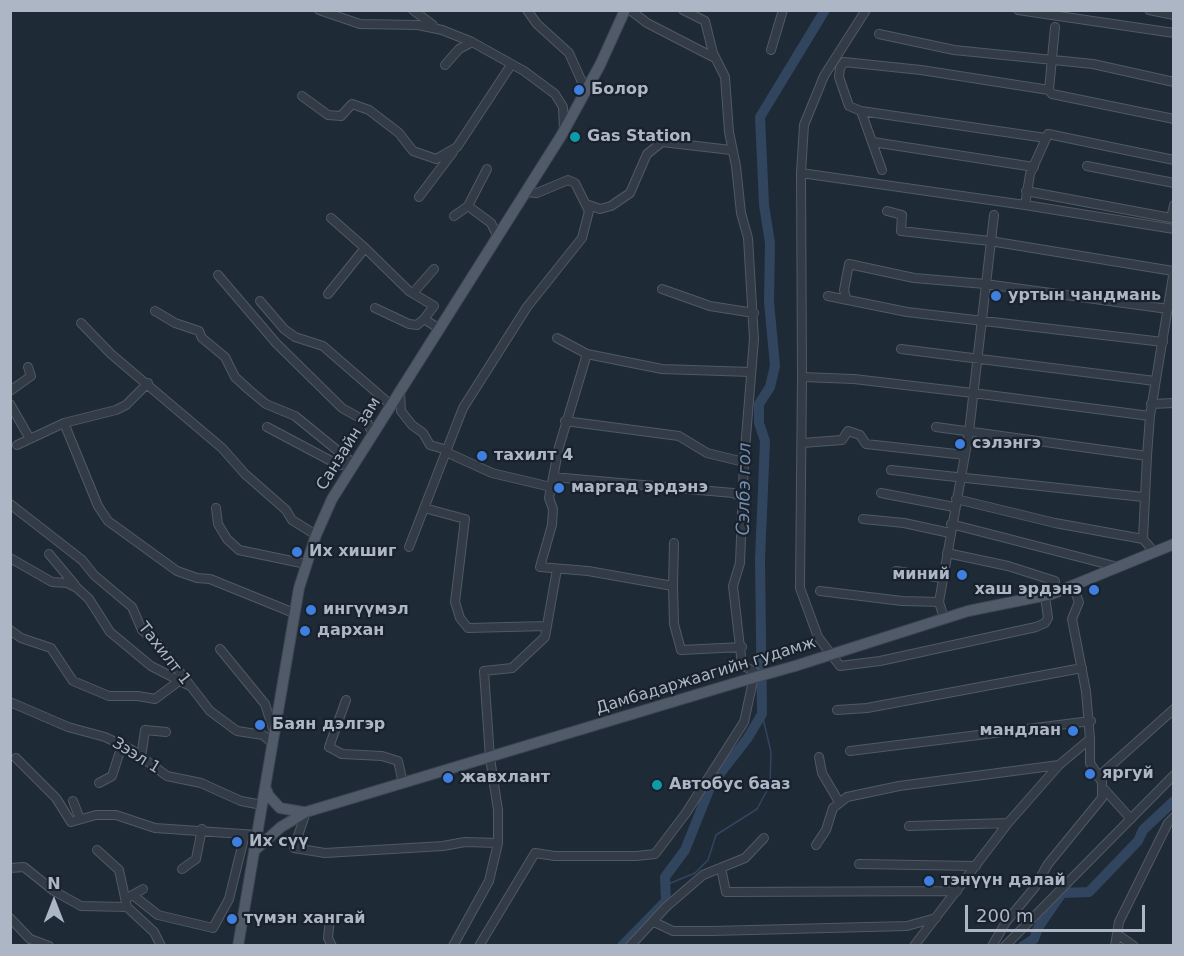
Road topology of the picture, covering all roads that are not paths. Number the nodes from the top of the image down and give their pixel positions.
1 (319, 10) edge
2 (413, 10) edge
3 (527, 10) edge
4 (625, 10) edge
5 (630, 10) edge
6 (683, 10) edge
7 (783, 10) edge
8 (866, 10) edge
9 (1018, 10) edge
10 (1149, 10) edge
11 (1081, 15) edge
12 (1173, 15) edge
13 (1055, 27) dead end
14 (442, 30) junction
15 (1173, 33) edge
16 (879, 34) dead end
17 (472, 42) junction
18 (771, 50) dead end
19 (716, 59) junction
20 (1052, 60) junction
21 (511, 64) junction
22 (445, 65) dead end
23 (1173, 82) edge
24 (586, 90) junction
25 (1049, 90) junction
26 (303, 96) dead end
27 (861, 111) junction
28 (1173, 119) edge
29 (564, 130) junction
30 (1046, 138) junction
31 (873, 142) junction
32 (457, 147) junction
33 (731, 150) junction
34 (1173, 160) edge
35 (1087, 166) dead end
36 (1034, 167) junction
37 (487, 169) dead end
38 (882, 170) dead end
39 (801, 173) junction
40 (1173, 183) edge
41 (1026, 191) junction
42 (525, 192) junction
43 (419, 197) dead end
44 (586, 204) junction
45 (1025, 205) junction
46 (1173, 205) edge
47 (468, 206) junction
48 (887, 210) dead end
49 (994, 215) dead end
50 (454, 216) dead end
51 (331, 218) dead end
52 (1173, 229) edge
53 (497, 235) junction
54 (990, 241) junction
55 (365, 248) junction
56 (434, 269) dead end
57 (1173, 271) edge
58 (218, 275) dead end
59 (985, 284) junction
60 (662, 290) dead end
61 (413, 293) junction
62 (328, 294) dead end
63 (828, 296) dead end
64 (846, 298) junction
65 (260, 301) dead end
66 (375, 308) dead end
67 (1168, 309) junction
68 (155, 311) dead end
69 (754, 313) junction
70 (424, 319) junction
71 (982, 322) junction
72 (81, 323) dead end
73 (438, 328) junction
74 (287, 331) junction
75 (558, 338) dead end
76 (1163, 342) junction
77 (276, 343) junction
78 (901, 349) dead end
79 (587, 354) junction
80 (976, 358) junction
81 (28, 367) dead end
82 (751, 372) junction
83 (802, 376) junction
84 (1155, 381) junction
85 (148, 383) junction
86 (400, 390) junction
87 (10, 391) edge
88 (973, 393) junction
89 (10, 404) edge
90 (1151, 404) junction
91 (1173, 404) edge
92 (391, 405) junction
93 (1150, 416) junction
94 (565, 422) junction
95 (64, 423) junction
96 (267, 427) dead end
97 (936, 427) dead end
98 (969, 432) junction
99 (373, 434) junction
100 (30, 439) junction
101 (801, 443) junction
102 (17, 445) dead end
103 (446, 451) junction
104 (965, 455) junction
105 (1147, 456) junction
106 (744, 462) junction
107 (354, 465) junction
108 (891, 470) dead end
109 (962, 476) junction
110 (552, 482) junction
111 (882, 493) dead end
112 (742, 497) junction
113 (1143, 497) junction
114 (955, 503) junction
115 (10, 504) edge
116 (216, 508) dead end
117 (424, 508) junction
118 (863, 519) dead end
119 (951, 528) junction
120 (316, 535) junction
121 (1143, 539) junction
122 (674, 543) dead end
123 (1173, 544) edge
124 (409, 547) dead end
125 (1154, 552) junction
126 (946, 553) junction
127 (49, 554) dead end
128 (10, 558) edge
129 (306, 564) junction
130 (1118, 567) junction
131 (557, 569) junction
132 (896, 572) dead end
133 (942, 578) junction
134 (1055, 581) dead end
135 (673, 585) junction
136 (1073, 587) junction
137 (77, 588) junction
138 (820, 591) dead end
139 (1045, 596) junction
140 (939, 602) junction
141 (294, 613) junction
142 (944, 618) junction
143 (547, 626) junction
144 (10, 630) edge
145 (742, 647) junction
146 (220, 649) dead end
147 (830, 654) junction
148 (1082, 668) junction
149 (179, 681) junction
150 (189, 685) junction
151 (346, 700) dead end
152 (10, 702) edge
153 (1173, 709) edge
154 (837, 710) dead end
155 (1091, 721) junction
156 (166, 732) dead end
157 (273, 738) junction
158 (1090, 739) junction
159 (122, 745) junction
160 (850, 751) dead end
161 (819, 757) dead end
162 (16, 758) dead end
163 (141, 758) junction
164 (490, 758) junction
165 (1059, 765) junction
166 (1173, 775) edge
167 (1098, 777) junction
168 (99, 783) dead end
169 (403, 783) junction
170 (265, 787) junction
171 (1104, 789) junction
172 (73, 801) dead end
173 (839, 802) junction
174 (262, 805) junction
175 (306, 812) junction
176 (1173, 817) edge
177 (80, 819) junction
178 (1131, 819) junction
179 (1008, 823) junction
180 (909, 826) dead end
181 (202, 829) junction
182 (245, 834) junction
183 (257, 835) junction
184 (764, 838) dead end
185 (498, 843) junction
186 (816, 845) dead end
187 (97, 850) dead end
188 (255, 850) junction
189 (859, 864) dead end
190 (976, 866) junction
191 (10, 868) edge
192 (721, 868) junction
193 (182, 869) dead end
194 (143, 889) dead end
195 (957, 891) junction
196 (130, 897) junction
197 (127, 908) junction
198 (10, 918) edge
199 (330, 918) dead end
200 (936, 918) junction
201 (654, 922) junction
202 (1117, 933) junction
203 (997, 935) junction
204 (49, 945) edge
205 (161, 945) edge
206 (238, 945) edge
207 (332, 945) edge
208 (453, 945) edge
209 (479, 945) edge
210 (630, 945) edge
211 (914, 945) edge
212 (987, 945) edge
213 (992, 945) edge
214 (1005, 945) edge
215 (1115, 945) edge
216 (1134, 945) edge

1 - 14 street
2 - 14 street
3 - 24 street
4 - 24 main road, Санзайн зам
5 - 19 street
6 - 19 street
7 - 18 street
8 - 39 street
9 - 11 street
10 - 12 street
11 - 15 street
13 - 20 street
14 - 17 street
16 - 20 street
17 - 21 street
17 - 22 street
19 - 33 street
20 - 23 street
20 - 25 street
21 - 29 street
21 - 32 street
24 - 29 main road, Санзайн зам
25 - 27 street
25 - 28 street
26 - 32 street
27 - 30 street
27 - 31 street
29 - 42 main road, Санзайн зам
30 - 34 street
30 - 36 street
31 - 36 street
31 - 38 street
32 - 43 street
33 - 44 street
33 - 69 street
35 - 40 street
36 - 41 street
37 - 47 street
39 - 45 street
39 - 83 street
41 - 45 street
41 - 46 street
42 - 44 street
42 - 53 main road, Санзайн зам
44 - 103 street
45 - 52 street
47 - 50 street
47 - 53 street
48 - 54 street
49 - 54 street
51 - 55 street
53 - 73 main road, Санзайн зам
54 - 57 street
54 - 59 street
55 - 61 street
55 - 62 street
56 - 61 street
57 - 67 street
58 - 77 street
59 - 64 street
59 - 67 street
59 - 71 street
60 - 69 street
61 - 70 street
63 - 64 street
64 - 71 street
65 - 74 street
66 - 70 street
67 - 76 street
68 - 107 street
69 - 82 street
70 - 73 street
71 - 76 street
71 - 80 street
72 - 85 street
73 - 86 main road, Санзайн зам
74 - 77 street
74 - 92 street
75 - 79 street
76 - 84 street
77 - 99 street
78 - 80 street
79 - 82 street
79 - 94 street
80 - 84 street
80 - 88 street
81 - 87 street
82 - 106 street
83 - 88 street
83 - 101 street
84 - 90 street
85 - 95 street
85 - 120 street
86 - 92 main road, Санзайн зам
86 - 103 street
88 - 93 street
88 - 98 street
89 - 100 street
90 - 91 street
90 - 93 street
92 - 99 main road, Санзайн зам
93 - 105 street
94 - 106 street
94 - 110 street
95 - 100 street
95 - 141 street
96 - 107 street
97 - 98 street
98 - 104 street
98 - 105 street
99 - 107 main road, Санзайн зам
100 - 102 street
101 - 104 street
101 - 147 street
103 - 110 street
103 - 117 street
104 - 109 street
105 - 113 street
106 - 112 street
107 - 120 main road, Санзайн зам
108 - 109 street
109 - 113 street
109 - 114 street
110 - 112 street
110 - 131 street
111 - 114 street
112 - 145 street
113 - 121 street
114 - 119 street
114 - 121 street
115 - 150 street, Тахилт 1
116 - 129 street
117 - 124 street
117 - 143 street
118 - 119 street
119 - 126 street
119 - 130 street
120 - 129 main road, Санзайн зам
121 - 125 street
122 - 135 street
123 - 125 main road, Дамбадаржаагийн гудамж
125 - 130 main road, Дамбадаржаагийн гудамж
126 - 133 street
126 - 134 street
127 - 137 street
128 - 137 street
129 - 141 main road, Санзайн зам
130 - 136 main road, Дамбадаржаагийн гудамж
131 - 135 street
131 - 143 street
132 - 133 street
133 - 140 street
135 - 145 street
136 - 139 main road, Дамбадаржаагийн гудамж
136 - 148 street
137 - 149 street
138 - 140 street
139 - 142 main road, Дамбадаржаагийн гудамж
139 - 147 street
140 - 142 street
141 - 157 main road, Санзайн зам
142 - 147 main road, Дамбадаржаагийн гудамж
143 - 164 street
144 - 149 street
145 - 209 street
146 - 157 street
147 - 164 main road, Дамбадаржаагийн гудамж, bridge
148 - 154 street
148 - 155 street
149 - 150 street
150 - 157 street, Тахилт 1
151 - 169 street
152 - 159 street, Зээл 1
153 - 167 street
155 - 158 street
155 - 160 street
156 - 163 street
157 - 170 main road, Санзайн зам
158 - 165 street
158 - 167 street
159 - 163 street, Зээл 1
159 - 168 street
161 - 173 street
162 - 177 street
163 - 174 street, Зээл 1
164 - 169 main road, Дамбадаржаагийн гудамж
164 - 185 street
165 - 173 street
165 - 179 street
166 - 178 street
167 - 171 street
169 - 175 main road, Дамбадаржаагийн гудамж
170 - 174 main road, Санзайн зам
170 - 175 main road
171 - 178 street
171 - 203 street
172 - 177 street
173 - 186 street
174 - 183 main road, Санзайн зам
175 - 185 street
175 - 188 main road, Дамбадаржаагийн гудамж
176 - 202 street
177 - 181 street
178 - 214 street
179 - 180 street
179 - 190 street
181 - 182 street
181 - 193 street
182 - 183 street
182 - 196 street
183 - 188 main road, Санзайн зам
184 - 192 street
185 - 208 street
187 - 196 street
188 - 206 main road, Санзайн зам
189 - 190 street
190 - 195 street
191 - 197 street
192 - 195 street
192 - 201 street
194 - 196 street
195 - 200 street
196 - 197 street
197 - 205 street
198 - 204 street
199 - 207 street
200 - 201 street
200 - 211 street
201 - 210 street
202 - 215 street
202 - 216 street
203 - 212 street
203 - 213 street

